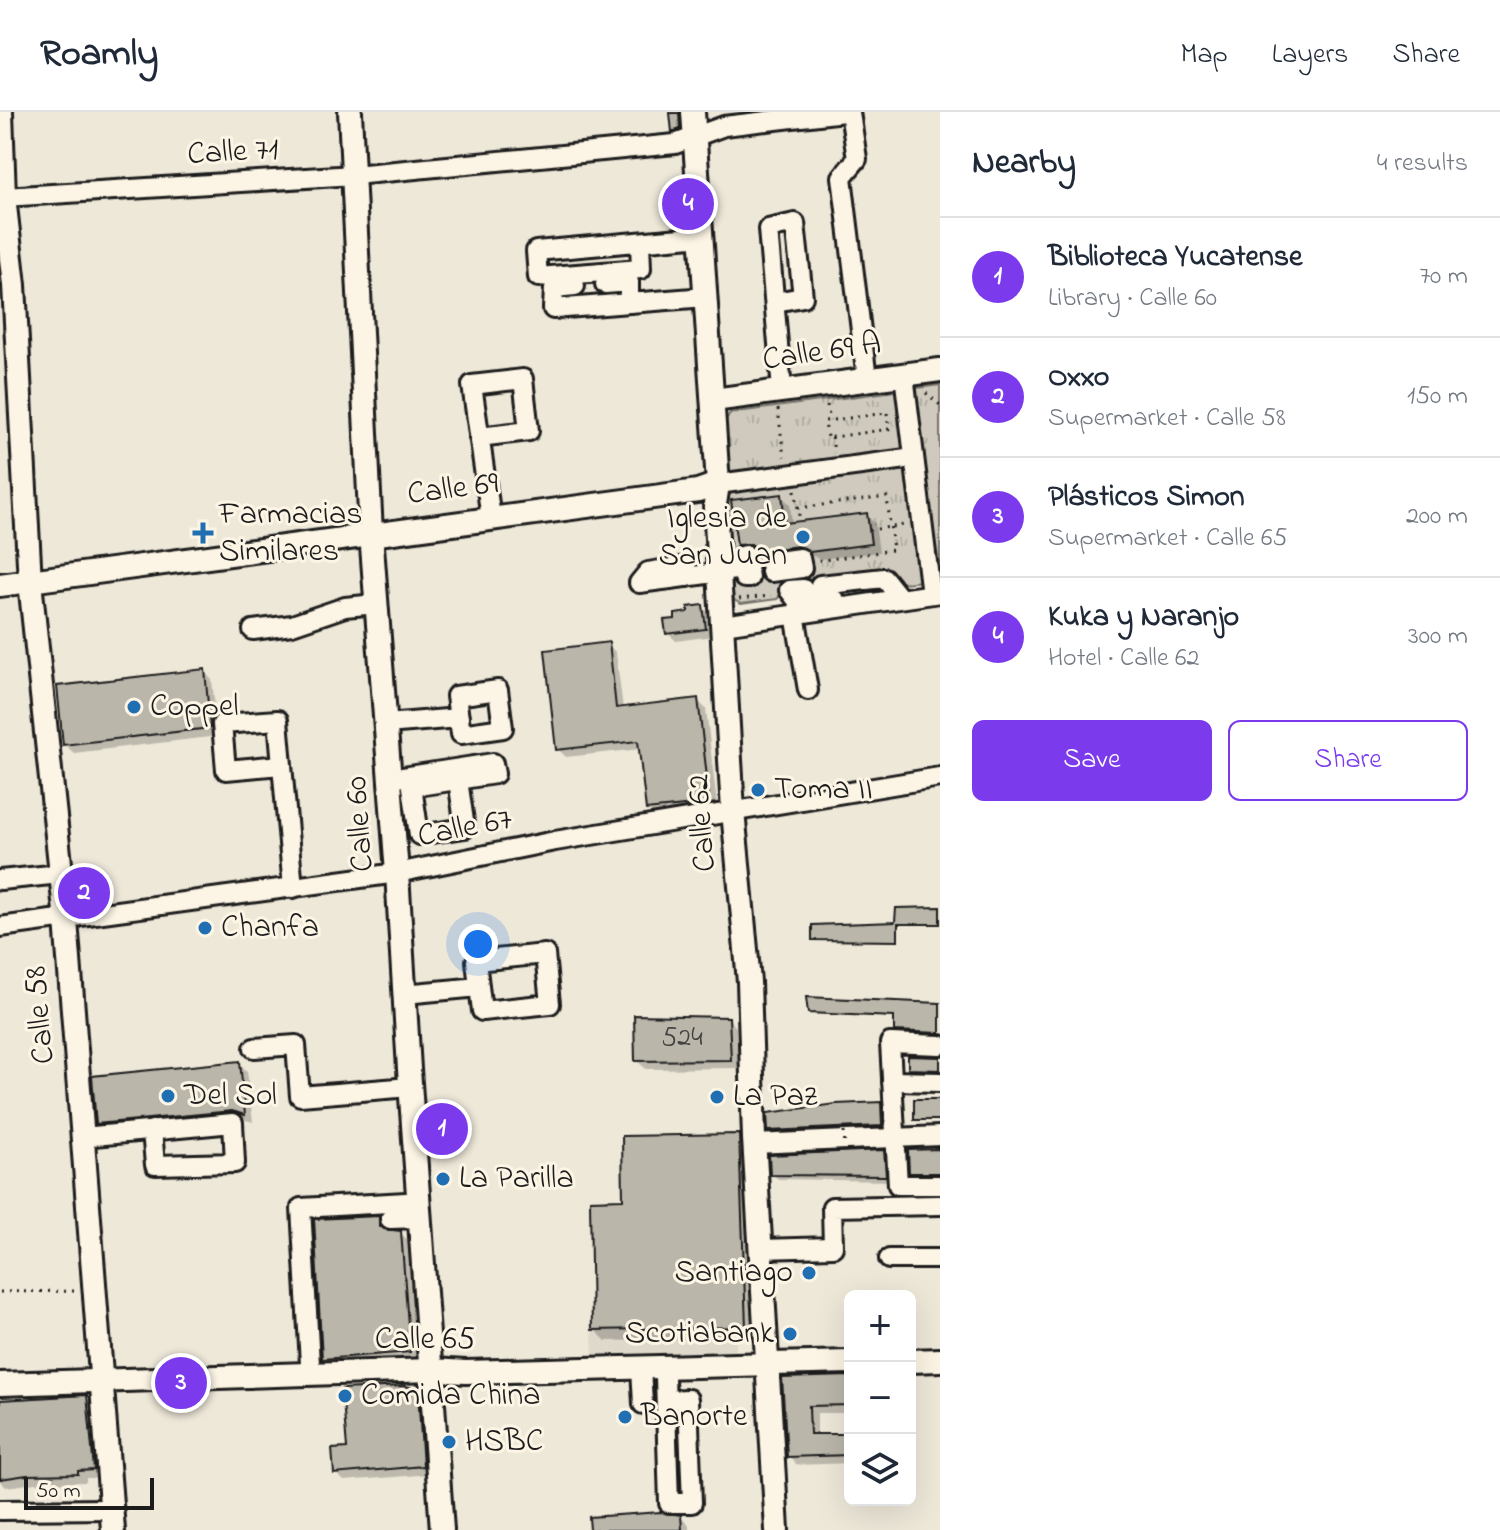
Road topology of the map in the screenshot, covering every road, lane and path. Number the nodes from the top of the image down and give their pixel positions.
1 (1, 112) edge
2 (350, 112) edge
3 (693, 112) edge
4 (847, 112) edge
5 (694, 136) junction
6 (354, 175) junction
7 (4, 197) junction
8 (703, 236) junction
9 (640, 242) junction
10 (7, 285) edge
11 (706, 297) junction
12 (775, 302) dead end
13 (629, 303) dead end
14 (867, 379) junction
15 (936, 379) edge
16 (911, 386) junction
17 (786, 399) junction
18 (713, 400) junction
19 (827, 403) dead end
20 (940, 405) edge
21 (830, 421) junction
22 (479, 437) dead end
23 (914, 458) junction
24 (786, 475) junction
25 (724, 483) junction
26 (491, 518) junction
27 (800, 521) dead end
28 (922, 523) junction
29 (890, 527) junction
30 (869, 530) dead end
31 (371, 533) junction
32 (804, 563) joint
33 (732, 571) junction
34 (688, 577) dead end
35 (30, 582) junction
36 (0, 585) edge
37 (935, 594) edge
38 (776, 596) dead end
39 (900, 598) junction
40 (376, 604) junction
41 (818, 611) junction
42 (723, 625) junction
43 (253, 630) dead end
44 (808, 690) dead end
45 (459, 718) dead end
46 (386, 724) junction
47 (281, 765) dead end
48 (940, 777) edge
49 (390, 779) junction
50 (458, 780) dead end
51 (733, 811) junction
52 (397, 873) junction
53 (61, 874) junction
54 (0, 880) edge
55 (293, 888) junction
56 (66, 920) junction
57 (0, 927) edge
58 (479, 987) junction
59 (404, 994) junction
60 (940, 1045) edge
61 (254, 1048) dead end
62 (892, 1081) junction
63 (940, 1082) edge
64 (410, 1087) junction
65 (152, 1130) junction
66 (844, 1132) dead end
67 (940, 1136) edge
68 (83, 1137) junction
69 (895, 1138) junction
70 (754, 1144) junction
71 (845, 1148) dead end
72 (940, 1185) edge
73 (940, 1205) edge
74 (413, 1210) junction
75 (390, 1219) dead end
76 (760, 1249) junction
77 (889, 1259) dead end
78 (940, 1259) edge
79 (80, 1291) dead end
80 (0, 1292) edge
81 (940, 1360) edge
82 (916, 1361) edge
83 (844, 1362) edge
84 (310, 1364) dead end
85 (767, 1365) junction
86 (665, 1367) junction
87 (641, 1368) junction
88 (432, 1370) junction
89 (103, 1381) junction
90 (0, 1384) edge
91 (666, 1400) junction
92 (643, 1404) dead end
93 (0, 1510) edge
94 (113, 1519) edge
95 (442, 1530) edge
96 (777, 1530) edge

1 - 7 main road, Calle 58
2 - 6 main road, Calle 60
3 - 5 main road, Calle 62
4 - 5 street, Calle 71
4 - 14 street
5 - 6 street, Calle 71
5 - 8 main road, Calle 62
6 - 7 street, Calle 71
6 - 31 main road, Calle 60
7 - 10 main road, Calle 58
8 - 9 street
8 - 11 main road, Calle 62
9 - 9 street
10 - 35 main road, Calle 58
11 - 13 street
11 - 18 main road, Calle 62
12 - 17 street
14 - 16 main road, Calle 69 A
14 - 17 main road, Calle 69 A
15 - 16 main road, Calle 69 A
15 - 16 path
16 - 20 path
16 - 23 street
17 - 18 main road, Calle 69 A
17 - 24 path
18 - 25 main road, Calle 62
19 - 21 path
21 - 21 path
22 - 26 street
23 - 24 street, Calle 69
23 - 28 street
24 - 25 street, Calle 69
25 - 26 main road, Calle 69
25 - 33 main road, Calle 62
26 - 31 main road, Calle 69
27 - 29 path
28 - 29 path
28 - 37 street
29 - 30 path
29 - 32 path
31 - 35 main road, Calle 69
31 - 40 main road, Calle 60
32 - 41 street
33 - 34 street
33 - 38 path
33 - 42 main road, Calle 62
35 - 36 main road, Calle 69
35 - 53 main road, Calle 58
37 - 39 street
39 - 41 street
39 - 41 street
40 - 43 street
40 - 46 main road, Calle 60
41 - 42 street
41 - 44 street
42 - 51 main road, Calle 62
45 - 46 street
46 - 49 main road, Calle 60
47 - 55 street
48 - 51 street, Calle 67
49 - 50 street
49 - 52 main road, Calle 60
51 - 52 street, Calle 67
51 - 70 main road, Calle 62
52 - 55 street, Calle 67
52 - 59 main road, Calle 60
53 - 54 street
53 - 56 main road, Calle 58
55 - 56 street, Calle 67
56 - 57 street, Calle 67
56 - 68 main road, Calle 58
58 - 58 street
58 - 59 street
59 - 64 main road, Calle 60
60 - 62 street
61 - 64 street
62 - 63 street
62 - 69 street
64 - 74 main road, Calle 60
65 - 65 street
65 - 68 street
66 - 71 path, bridge
67 - 69 street
68 - 89 main road, Calle 58
69 - 70 street
69 - 72 street
70 - 76 main road, Calle 62
73 - 76 street
74 - 75 street
74 - 84 street
74 - 88 main road, Calle 60
76 - 85 main road, Calle 62
77 - 78 street
79 - 80 path
81 - 82 main road
83 - 85 main road, Calle 65
85 - 86 main road, Calle 65
85 - 96 main road, Calle 62
86 - 87 main road, Calle 65
86 - 91 street
87 - 88 main road, Calle 65
87 - 92 street
88 - 89 main road, Calle 65
88 - 95 main road, Calle 60
89 - 90 main road, Calle 65
89 - 94 main road, Calle 58
91 - 91 street
93 - 94 street

